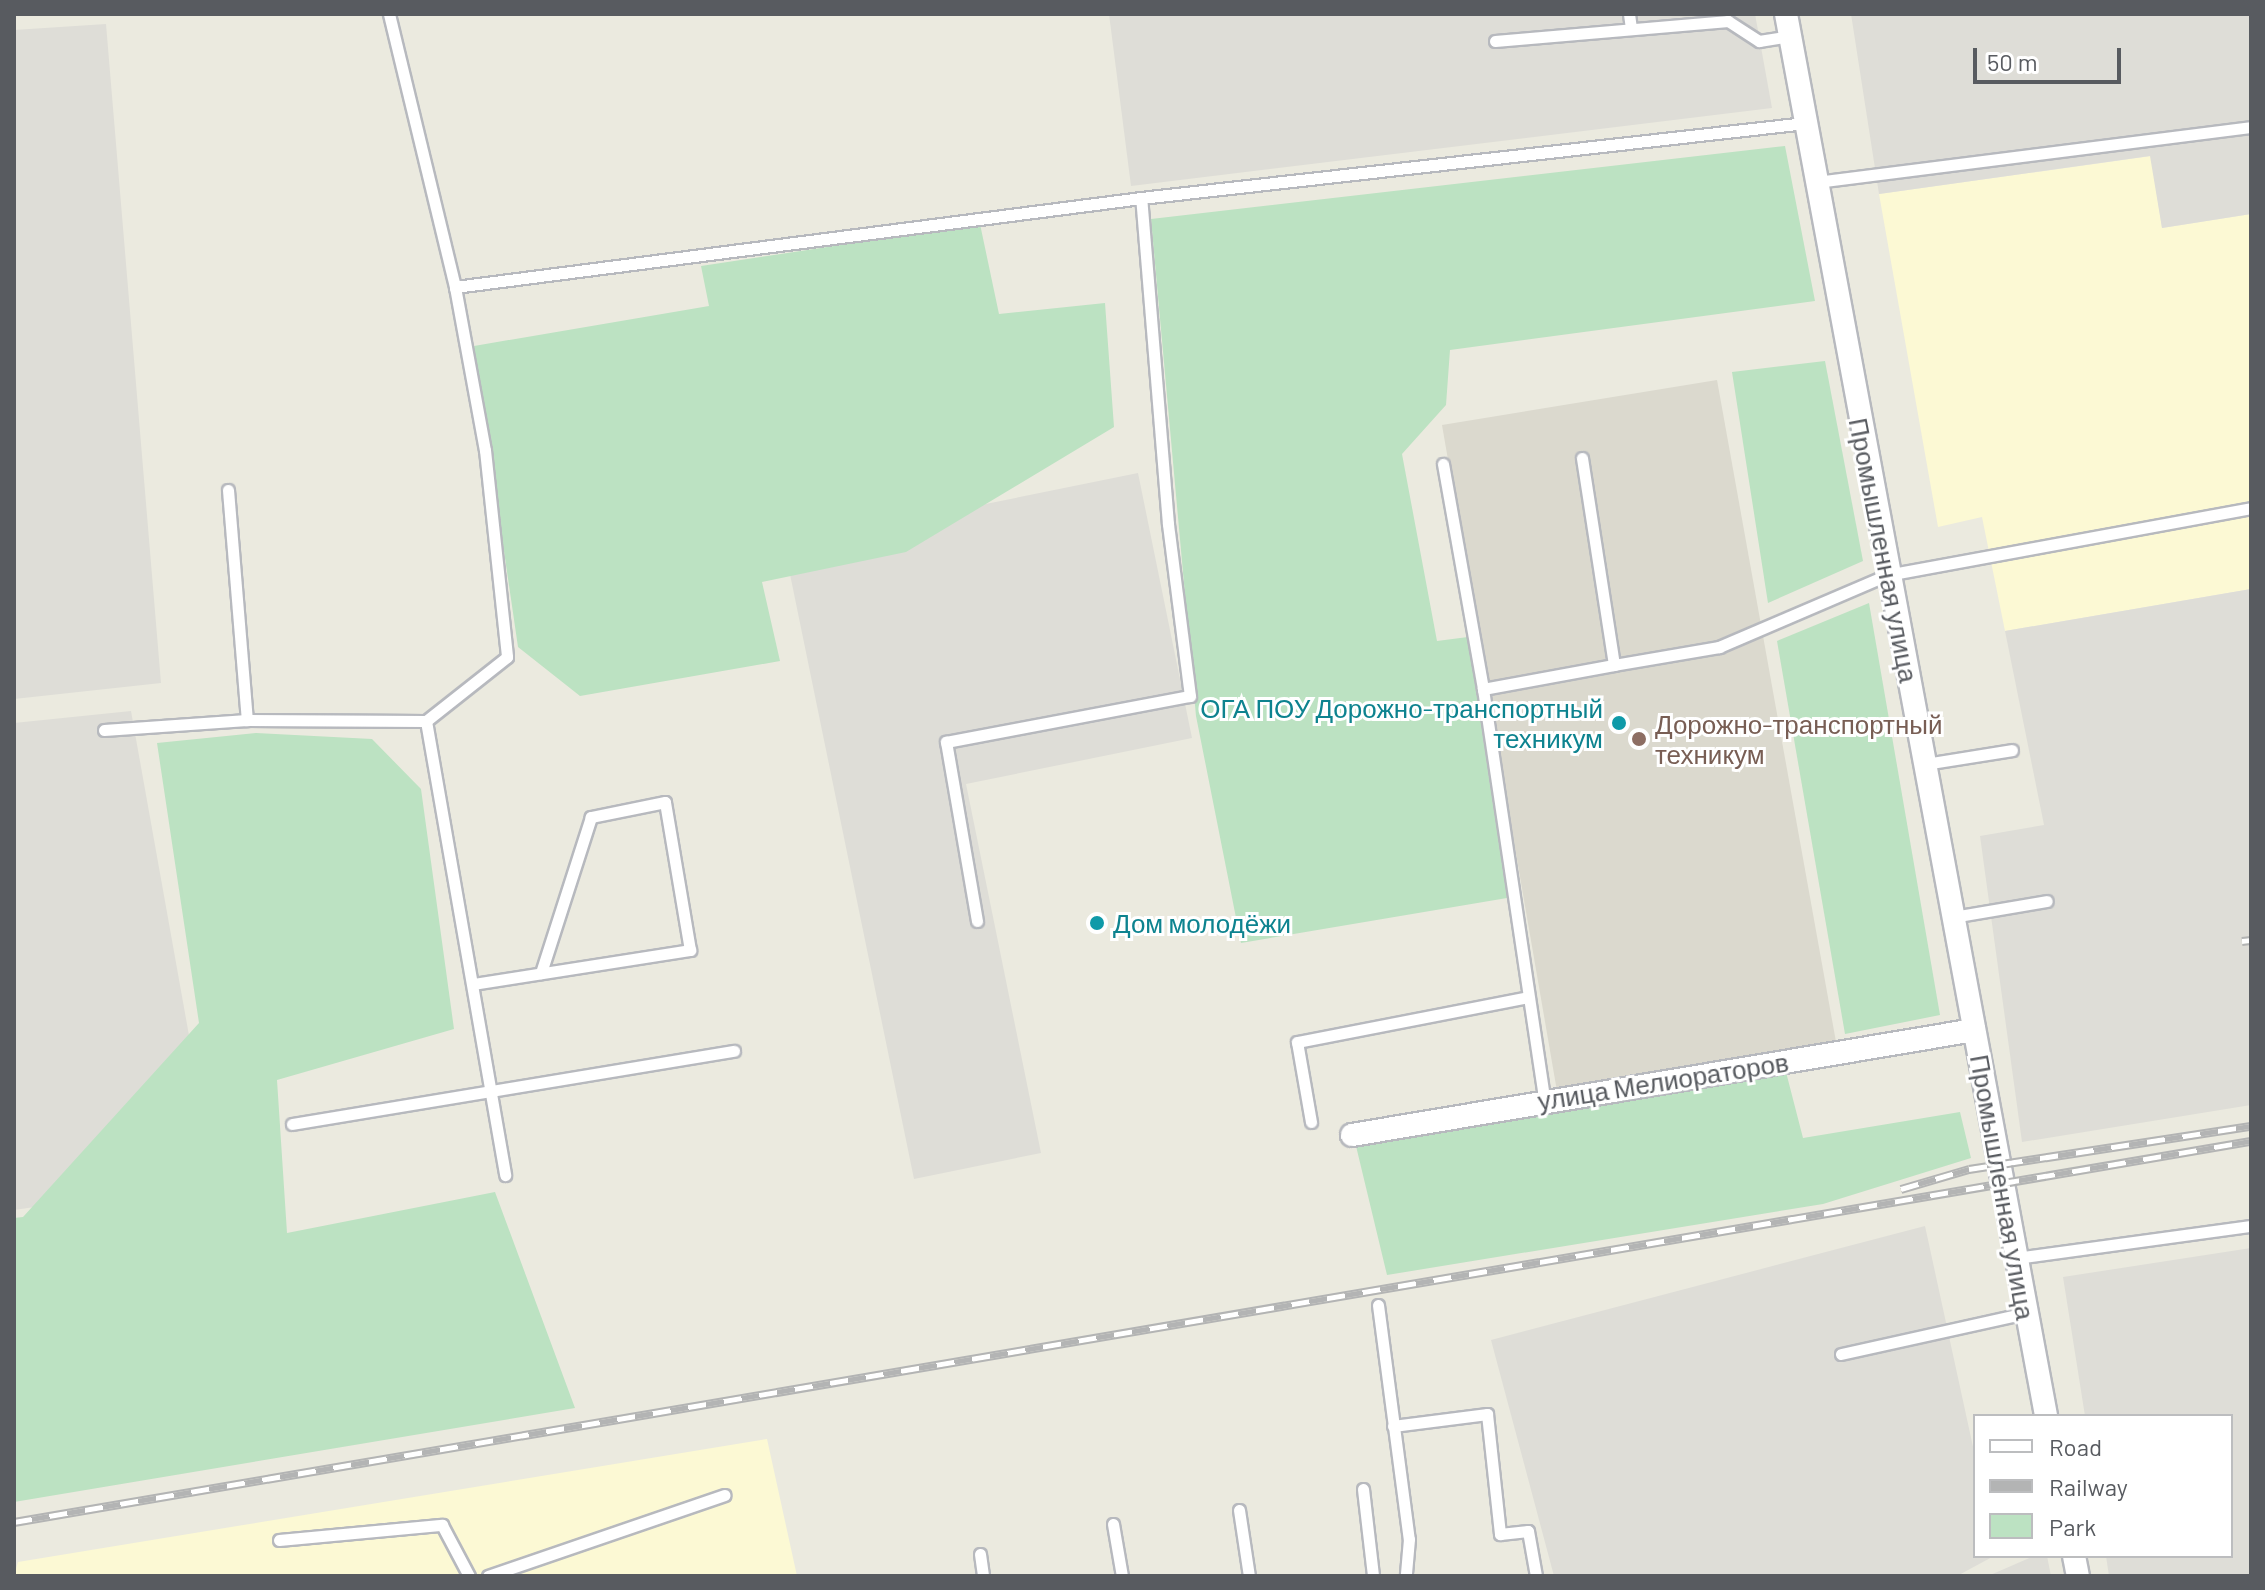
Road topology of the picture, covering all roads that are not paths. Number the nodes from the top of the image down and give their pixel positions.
1 (389, 14) edge
2 (1629, 14) edge
3 (1788, 25) edge
4 (1631, 29) junction
5 (1495, 41) dead end
6 (1805, 123) junction
7 (2251, 127) edge
8 (1816, 182) junction
9 (1141, 198) junction
10 (455, 287) junction
11 (1582, 458) dead end
12 (1443, 464) dead end
13 (228, 490) dead end
14 (2251, 508) edge
15 (1887, 575) junction
16 (1614, 665) junction
17 (1483, 689) junction
18 (247, 720) junction
19 (426, 721) junction
20 (104, 730) dead end
21 (2012, 750) dead end
22 (1925, 764) junction
23 (2047, 901) dead end
24 (1952, 917) junction
25 (977, 921) dead end
26 (541, 973) junction
27 (473, 984) junction
28 (1528, 997) junction
29 (1974, 1030) junction
30 (734, 1051) dead end
31 (491, 1092) junction
32 (1544, 1099) junction
33 (1311, 1122) dead end
34 (292, 1124) dead end
35 (1352, 1135) dead end
36 (505, 1175) dead end
37 (2251, 1226) edge
38 (2016, 1258) junction
39 (1378, 1305) dead end
40 (2026, 1313) junction
41 (1841, 1354) dead end
42 (2046, 1414) edge
43 (1393, 1426) junction
44 (1363, 1489) dead end
45 (725, 1495) dead end
46 (1239, 1510) dead end
47 (1113, 1524) dead end
48 (279, 1540) dead end
49 (980, 1554) dead end
50 (469, 1576) edge
51 (488, 1576) edge
52 (983, 1576) edge
53 (1122, 1576) edge
54 (1249, 1576) edge
55 (1373, 1576) edge
56 (1406, 1576) edge
57 (1536, 1576) edge

1 - 10 lane
2 - 4 lane
3 - 4 lane
3 - 6 street, Промышленная улица
4 - 5 lane
6 - 8 street, Промышленная улица
6 - 9 lane
7 - 8 lane
8 - 15 street, Промышленная улица
9 - 10 lane
9 - 25 lane
10 - 19 lane
11 - 16 lane
12 - 17 lane
13 - 18 lane
14 - 15 lane
15 - 16 lane
15 - 22 street, Промышленная улица
16 - 17 lane
17 - 28 lane
18 - 19 lane
18 - 20 lane
19 - 27 lane
21 - 22 lane
22 - 24 street, Промышленная улица
23 - 24 lane
24 - 29 street, Промышленная улица
26 - 26 lane
26 - 27 lane
27 - 31 lane
28 - 32 lane
28 - 33 lane
29 - 32 street, улица Мелиораторов
29 - 38 street, Промышленная улица
30 - 31 lane
31 - 34 lane
31 - 36 lane
32 - 35 street, улица Мелиораторов
37 - 38 lane
38 - 40 street, Промышленная улица
39 - 43 lane
40 - 41 lane
40 - 42 street, Промышленная улица
43 - 56 lane
43 - 57 lane
44 - 55 lane
45 - 51 lane
46 - 54 lane
47 - 53 lane
48 - 50 lane
49 - 52 lane

